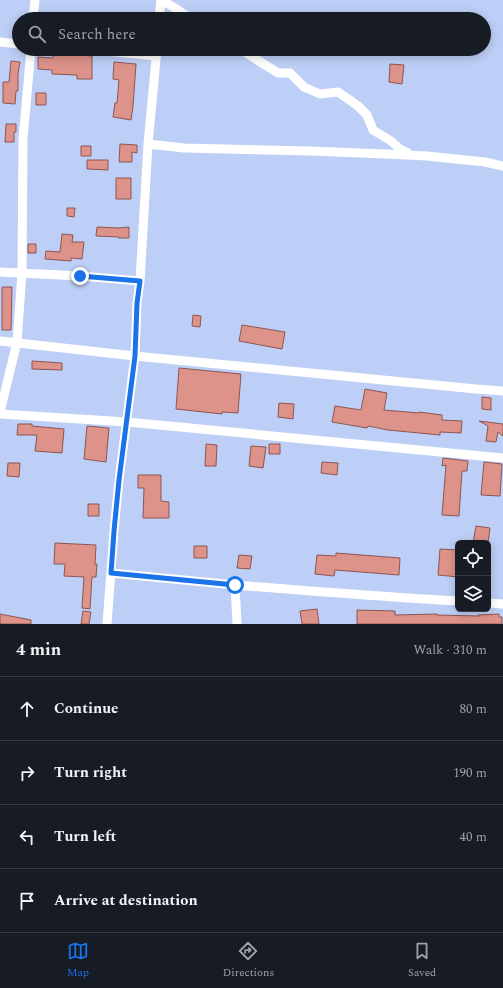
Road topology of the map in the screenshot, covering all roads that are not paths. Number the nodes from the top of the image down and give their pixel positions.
1 (35, 0) edge
2 (161, 0) edge
3 (34, 12) edge
4 (160, 12) edge
5 (181, 12) edge
6 (0, 42) edge
7 (12, 43) edge
8 (30, 56) edge
9 (156, 56) edge
10 (251, 56) edge
11 (148, 144) junction
12 (413, 155) junction
13 (503, 166) edge
14 (0, 272) edge
15 (22, 273) junction
16 (140, 281) junction
17 (0, 341) edge
18 (17, 342) junction
19 (135, 356) junction
20 (503, 391) edge
21 (0, 413) edge
22 (126, 422) junction
23 (503, 458) edge
24 (111, 573) junction
25 (235, 585) junction
26 (455, 601) edge
27 (491, 603) edge
28 (503, 604) edge
29 (107, 624) edge
30 (237, 624) edge

1 - 3 street
2 - 4 street
2 - 5 street
6 - 7 street
8 - 15 street
9 - 11 street
10 - 12 street
11 - 12 street
11 - 16 street
12 - 13 street
14 - 15 street
15 - 16 street
15 - 18 street
16 - 19 street
17 - 18 street
18 - 19 street
18 - 21 street
19 - 20 street
19 - 22 street
21 - 22 street
22 - 23 street
22 - 24 street
24 - 25 street
24 - 29 street
25 - 26 street
25 - 30 street
27 - 28 street

